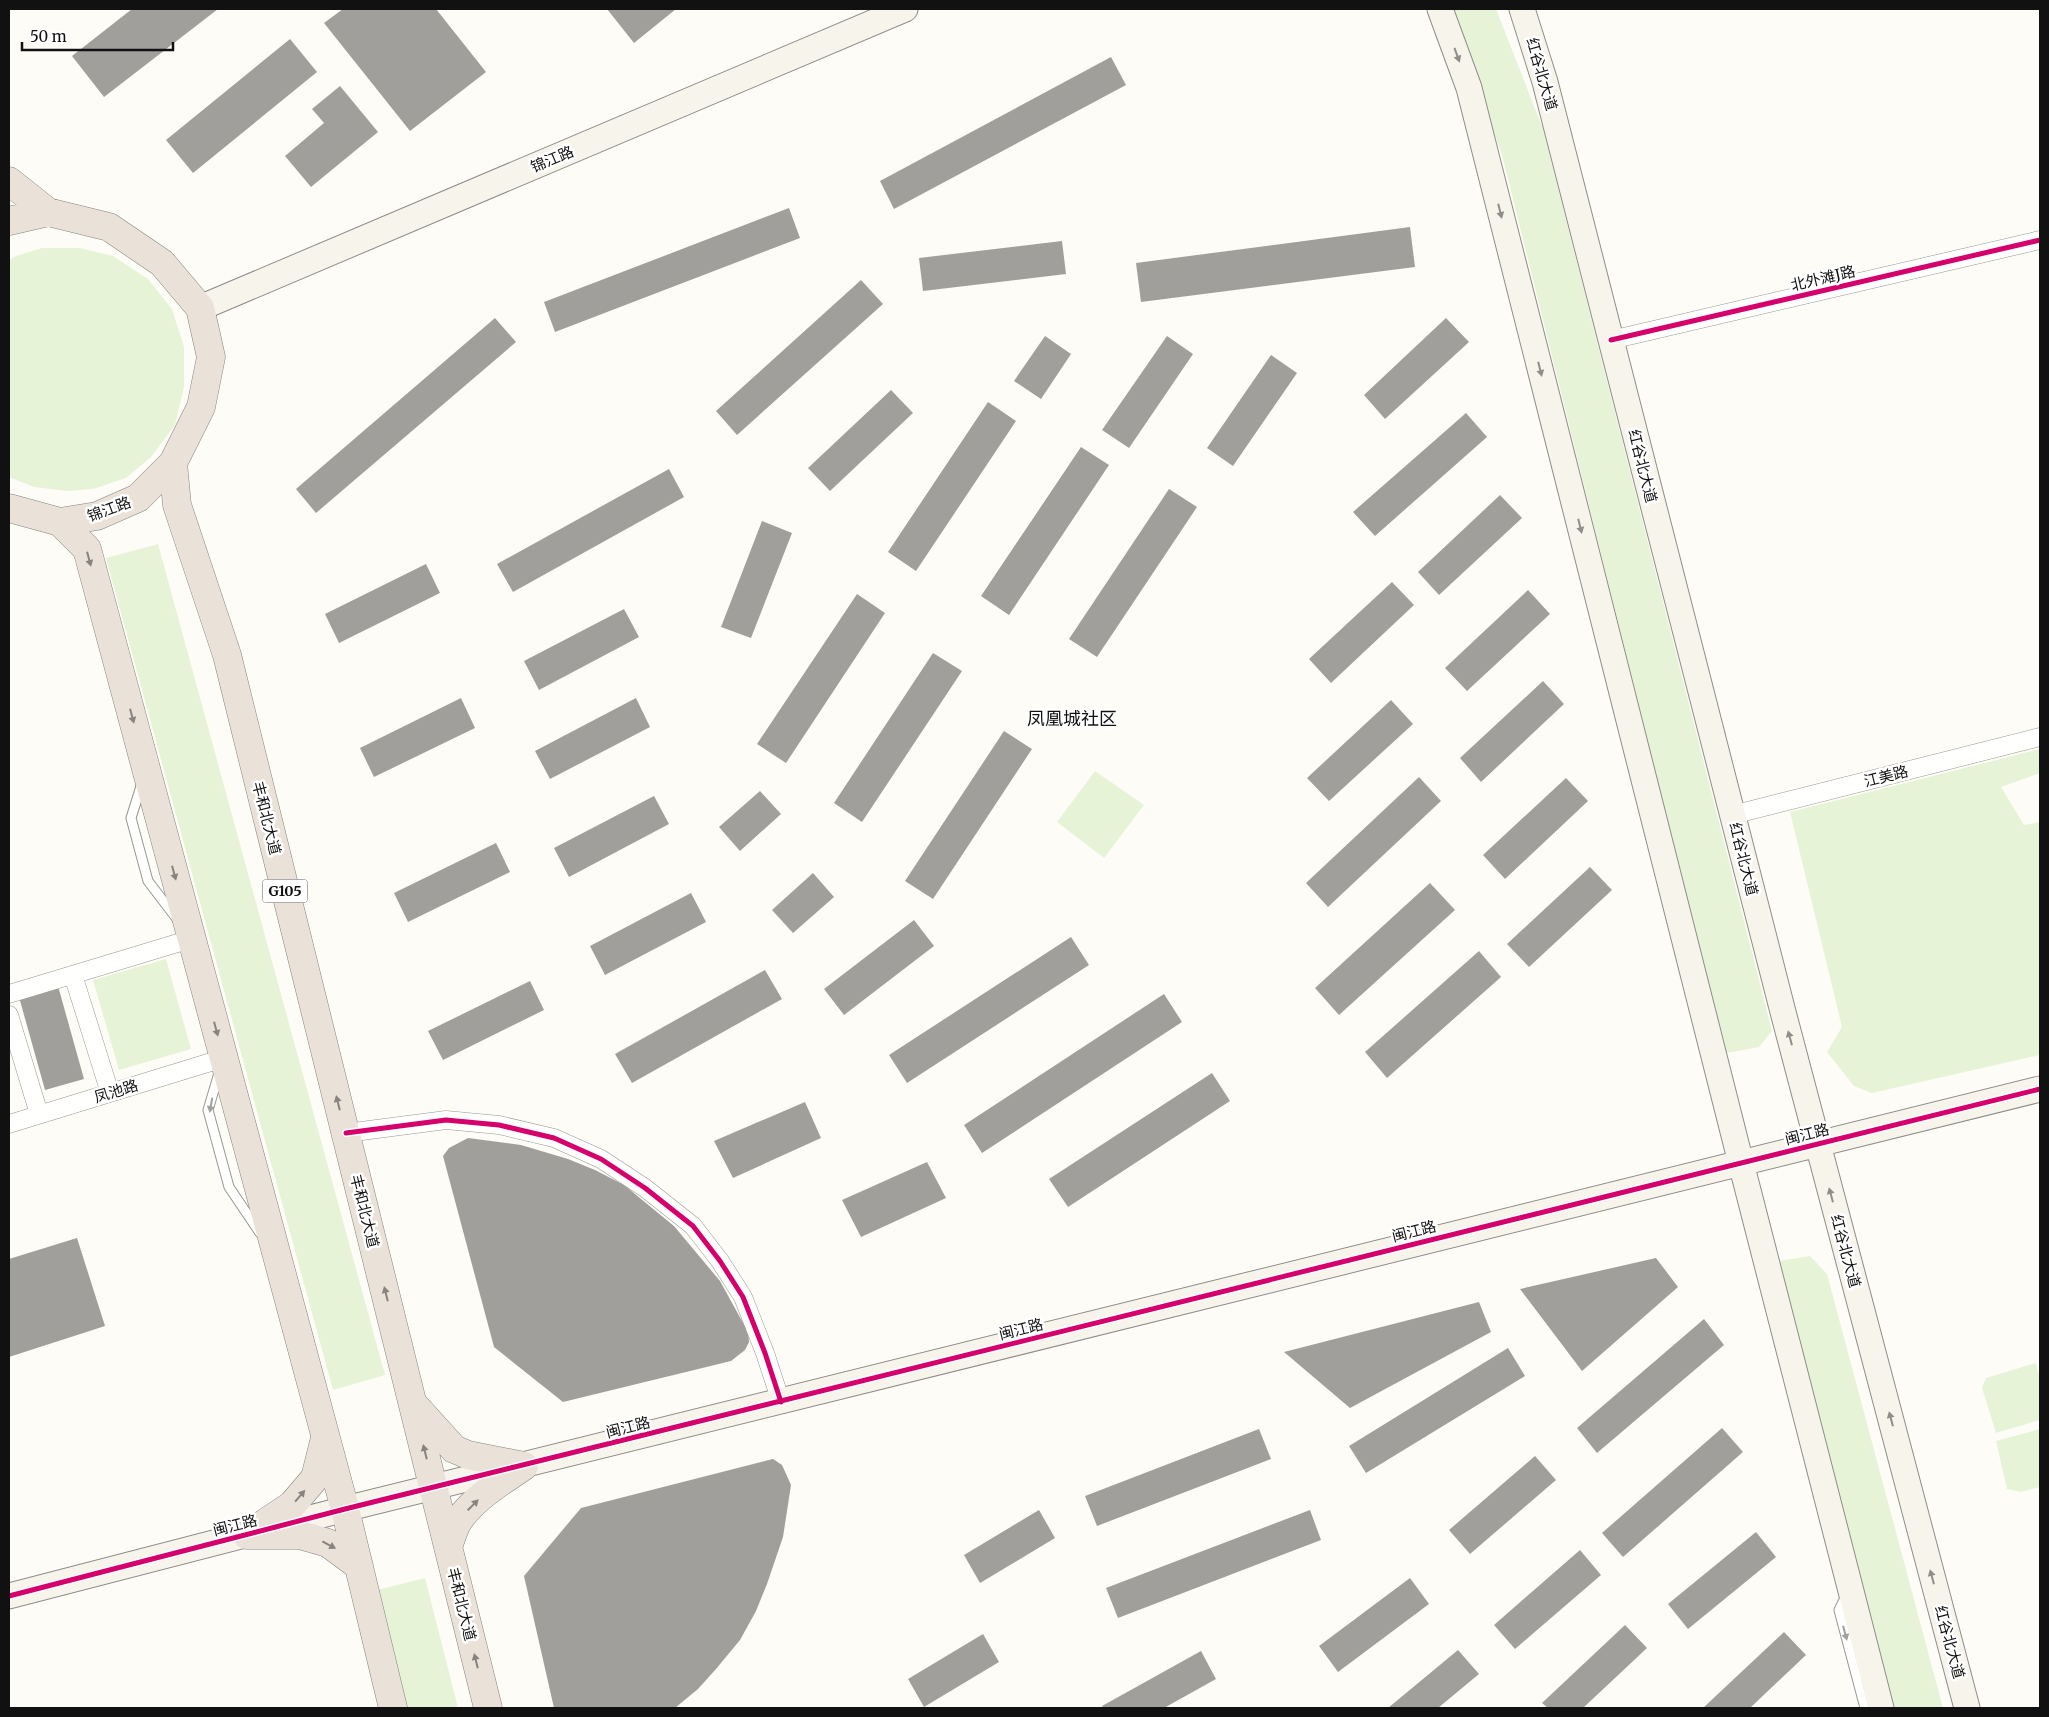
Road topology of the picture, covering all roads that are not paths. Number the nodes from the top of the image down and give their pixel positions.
1 (904, 9) edge
2 (1440, 9) edge
3 (1511, 9) edge
4 (1522, 9) edge
5 (1545, 82) junction
6 (9, 181) edge
7 (48, 212) junction
8 (9, 221) edge
9 (2040, 240) edge
10 (200, 308) junction
11 (1611, 340) junction
12 (173, 463) junction
13 (9, 508) edge
14 (60, 522) junction
15 (2040, 737) edge
16 (1732, 814) junction
17 (192, 938) junction
18 (73, 975) junction
19 (9, 994) edge
20 (9, 1015) edge
21 (224, 1058) junction
22 (2040, 1089) edge
23 (110, 1093) junction
24 (39, 1114) junction
25 (9, 1124) edge
26 (346, 1133) junction
27 (1818, 1144) junction
28 (1741, 1163) junction
29 (781, 1402) junction
30 (413, 1404) junction
31 (325, 1434) junction
32 (524, 1466) junction
33 (434, 1488) junction
34 (345, 1509) junction
35 (247, 1534) junction
36 (448, 1546) junction
37 (359, 1566) junction
38 (1850, 1587) junction
39 (9, 1596) edge
40 (392, 1708) edge
41 (488, 1708) edge
42 (1865, 1708) edge
43 (1881, 1708) edge
44 (1967, 1708) edge

1 - 10 main road, 锦江路
2 -> 28 main road
3 - 5 main road
4 - 5 main road, 红谷北大道
5 - 11 main road, 红谷北大道
6 - 7 highway
7 - 8 highway
7 - 10 highway
9 - 11 street, 北外滩J路
10 - 12 highway
11 - 16 main road, 红谷北大道
12 - 14 highway, 锦江路
26 -> 12 highway, 丰和北大道 / G105
13 - 14 highway
14 -> 17 highway
15 - 16 street, 江美路
27 -> 16 main road, 红谷北大道
17 - 18 street
17 -> 21 highway
18 - 19 street
18 - 23 street
20 - 24 street
21 - 23 street, 凤池路
21 -> 31 highway
22 - 27 main road, 闽江路
23 - 24 street, 凤池路
24 - 25 street, 凤池路
26 - 29 street
30 -> 26 highway, 丰和北大道 / G105
27 - 28 main road, 闽江路
44 -> 27 main road, 红谷北大道
28 - 29 main road, 闽江路
28 - 38 main road
29 - 32 main road, 闽江路
30 - 32 highway
33 -> 30 highway, 丰和北大道 / G105
31 - 34 highway
35 -> 31 highway
32 - 33 main road, 闽江路
36 -> 32 highway
33 - 34 main road, 闽江路
33 - 36 highway, 丰和北大道 / G105
34 - 35 main road, 闽江路
34 - 37 highway
35 -> 37 highway
35 - 39 main road, 闽江路
41 -> 36 highway, 丰和北大道 / G105
37 - 40 highway
38 -> 42 lane
38 - 43 main road

